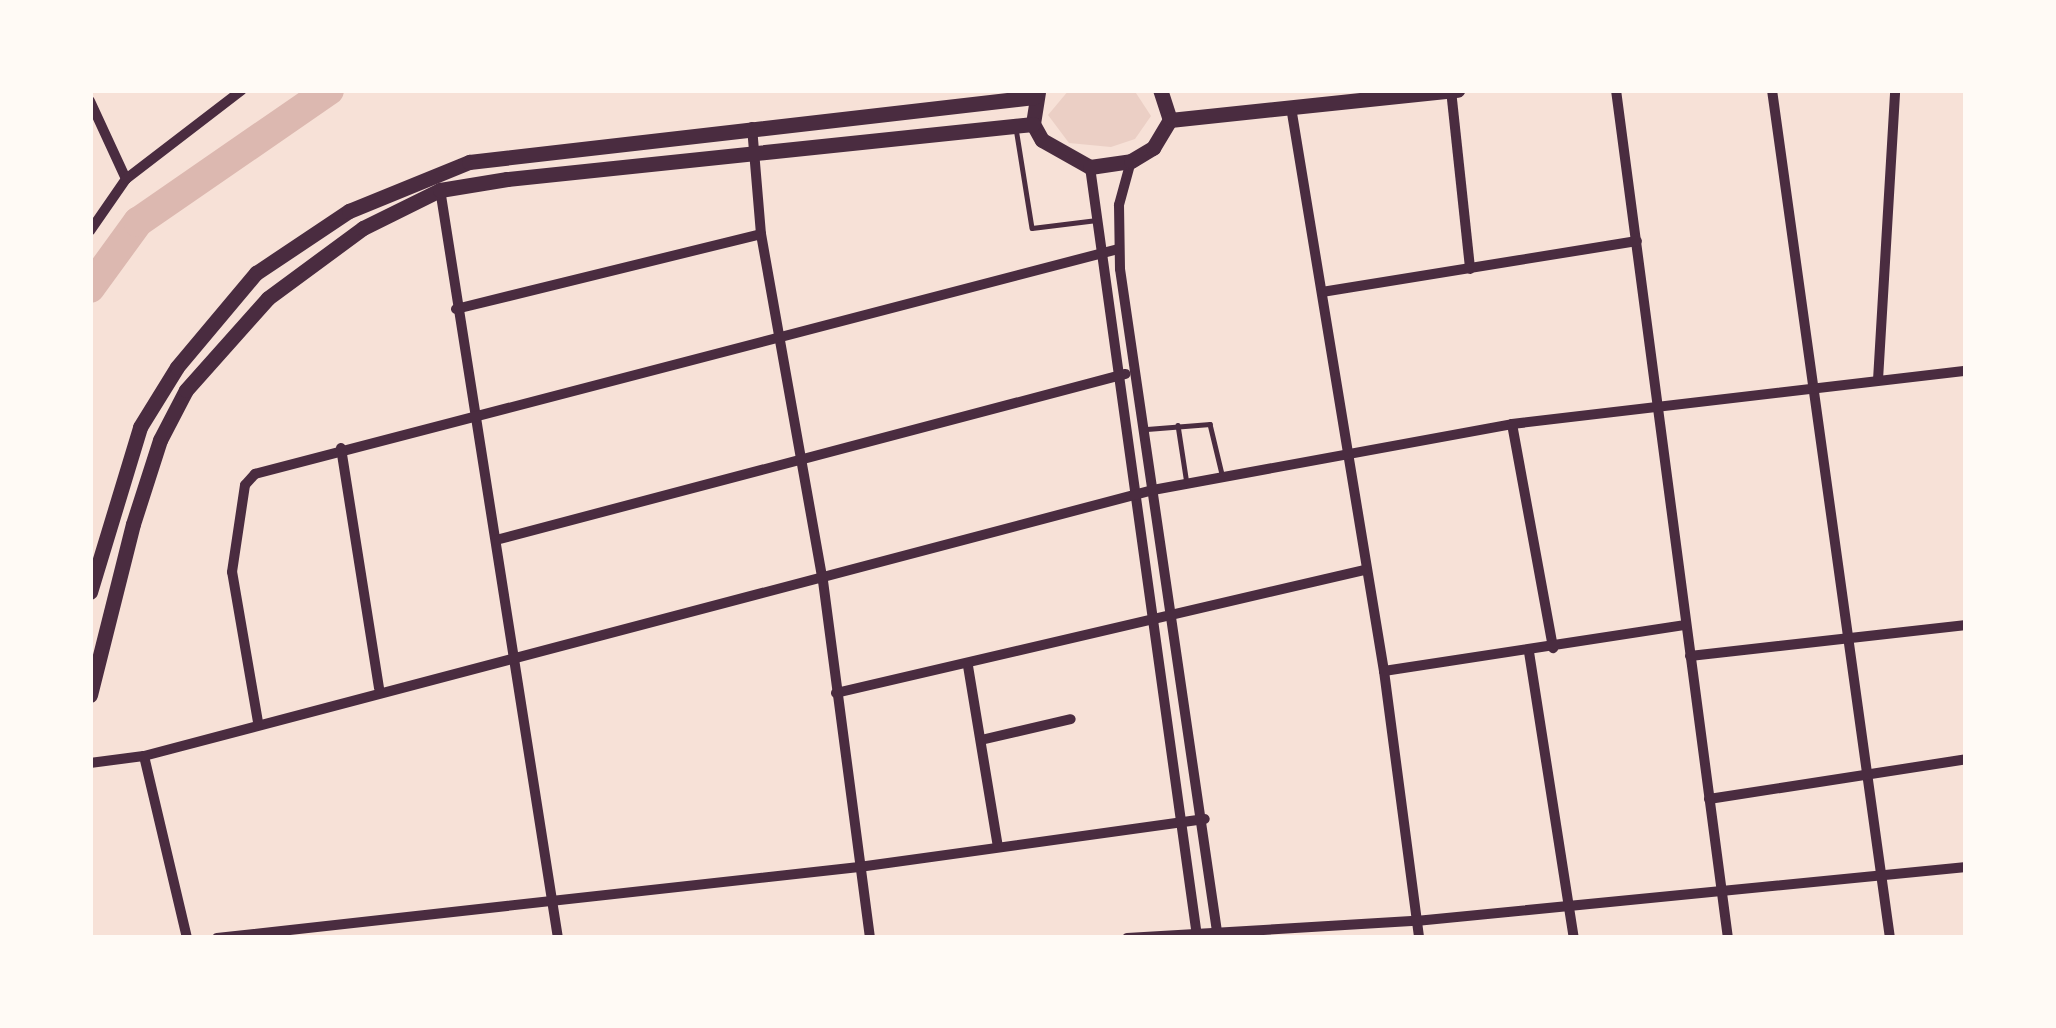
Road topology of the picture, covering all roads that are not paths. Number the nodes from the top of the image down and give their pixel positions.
1 (242, 90) edge
2 (1160, 90) edge
3 (1454, 90) edge
4 (1616, 90) edge
5 (1772, 90) edge
6 (1894, 90) edge
7 (1037, 94) edge
8 (90, 101) edge
9 (1291, 107) junction
10 (1170, 120) junction
11 (1024, 125) junction
12 (752, 128) junction
13 (752, 150) junction
14 (1131, 161) junction
15 (1090, 167) junction
16 (439, 170) junction
17 (126, 179) junction
18 (440, 190) junction
19 (1097, 220) junction
20 (90, 230) edge
21 (760, 234) junction
22 (1637, 241) junction
23 (1118, 249) junction
24 (1101, 251) junction
25 (1470, 269) junction
26 (1322, 292) junction
27 (456, 309) junction
28 (776, 337) junction
29 (1966, 371) edge
30 (1119, 374) junction
31 (1134, 374) junction
32 (1878, 380) junction
33 (1815, 389) junction
34 (1660, 404) junction
35 (472, 415) junction
36 (1512, 424) junction
37 (1178, 425) junction
38 (1143, 430) junction
39 (340, 448) junction
40 (1343, 453) junction
41 (800, 462) junction
42 (1223, 478) junction
43 (1187, 484) junction
44 (1153, 490) junction
45 (1136, 496) junction
46 (496, 540) junction
47 (1364, 570) junction
48 (823, 580) junction
49 (90, 592) edge
50 (1174, 617) junction
51 (1155, 622) junction
52 (1686, 625) junction
53 (1966, 625) edge
54 (1850, 640) junction
55 (1552, 648) junction
56 (1529, 652) junction
57 (516, 656) junction
58 (1690, 656) junction
59 (968, 666) junction
60 (1384, 671) junction
61 (379, 688) junction
62 (836, 694) junction
63 (90, 695) edge
64 (1071, 719) dead end
65 (258, 722) junction
66 (981, 740) junction
67 (144, 756) junction
68 (1966, 759) edge
69 (90, 763) edge
70 (1866, 773) junction
71 (1709, 799) junction
72 (1204, 819) junction
73 (1180, 824) junction
74 (998, 847) junction
75 (859, 867) junction
76 (1966, 867) edge
77 (1881, 873) junction
78 (1722, 892) junction
79 (1568, 902) junction
80 (553, 903) junction
81 (1416, 921) junction
82 (1217, 933) edge
83 (1197, 935) edge
84 (187, 938) edge
85 (217, 938) edge
86 (558, 938) edge
87 (870, 938) edge
88 (1127, 938) edge
89 (1418, 938) edge
90 (1574, 938) edge
91 (1729, 938) edge
92 (1890, 938) edge

1 - 17 street
2 - 10 main road
3 - 9 main road
3 - 25 street
4 - 22 street
5 - 33 street
6 - 32 street
7 - 11 main road
7 - 12 main road
8 - 17 street
9 - 10 main road
9 - 26 street
10 - 14 main road
11 - 13 main road
11 - 15 main road
11 - 19 lane
12 - 13 street
12 - 16 main road
13 - 18 main road
13 - 21 street
14 - 15 main road
14 - 23 street
15 - 19 street
16 - 18 street
16 - 49 main road
17 - 20 street
18 - 27 street
18 - 63 main road
19 - 24 street
21 - 27 street
21 - 28 street
22 - 25 street
22 - 34 street
23 - 24 street
23 - 31 street
24 - 28 street
24 - 30 street
25 - 26 street
26 - 40 street
27 - 35 street
28 - 35 street
28 - 41 street
29 - 32 street
30 - 31 street
30 - 41 street
30 - 45 street
31 - 38 street
32 - 33 street
33 - 34 street
33 - 54 street
34 - 36 street
34 - 52 street
35 - 39 street
35 - 46 street
36 - 40 street
36 - 55 street
37 - 38 lane
37 - 42 lane
37 - 43 lane
38 - 44 street
39 - 61 street
39 - 65 street
40 - 42 street
40 - 47 street
41 - 46 street
41 - 48 street
42 - 43 street
43 - 44 street
44 - 45 street
44 - 50 street
45 - 48 street
45 - 51 street
46 - 57 street
47 - 50 street
47 - 60 street
48 - 57 street
48 - 62 street
50 - 51 street
50 - 72 street
51 - 59 street
51 - 73 street
52 - 55 street
52 - 58 street
53 - 54 street
54 - 58 street
54 - 70 street
55 - 56 street
56 - 60 street
56 - 79 street
57 - 61 street
57 - 80 street
58 - 71 street
59 - 62 street
59 - 66 street
60 - 81 street
61 - 65 street
62 - 75 street
64 - 66 street
65 - 67 street
66 - 74 street
67 - 69 street
67 - 84 street
68 - 70 street
70 - 71 street
70 - 77 street
71 - 78 street
72 - 73 street
72 - 82 street
73 - 74 street
73 - 83 street
74 - 75 street
75 - 80 street
75 - 87 street
76 - 77 street
77 - 78 street
77 - 92 street
78 - 79 street
78 - 91 street
79 - 81 street
79 - 90 street
80 - 85 street
80 - 86 street
81 - 82 street
81 - 89 street
82 - 83 street
83 - 88 street

